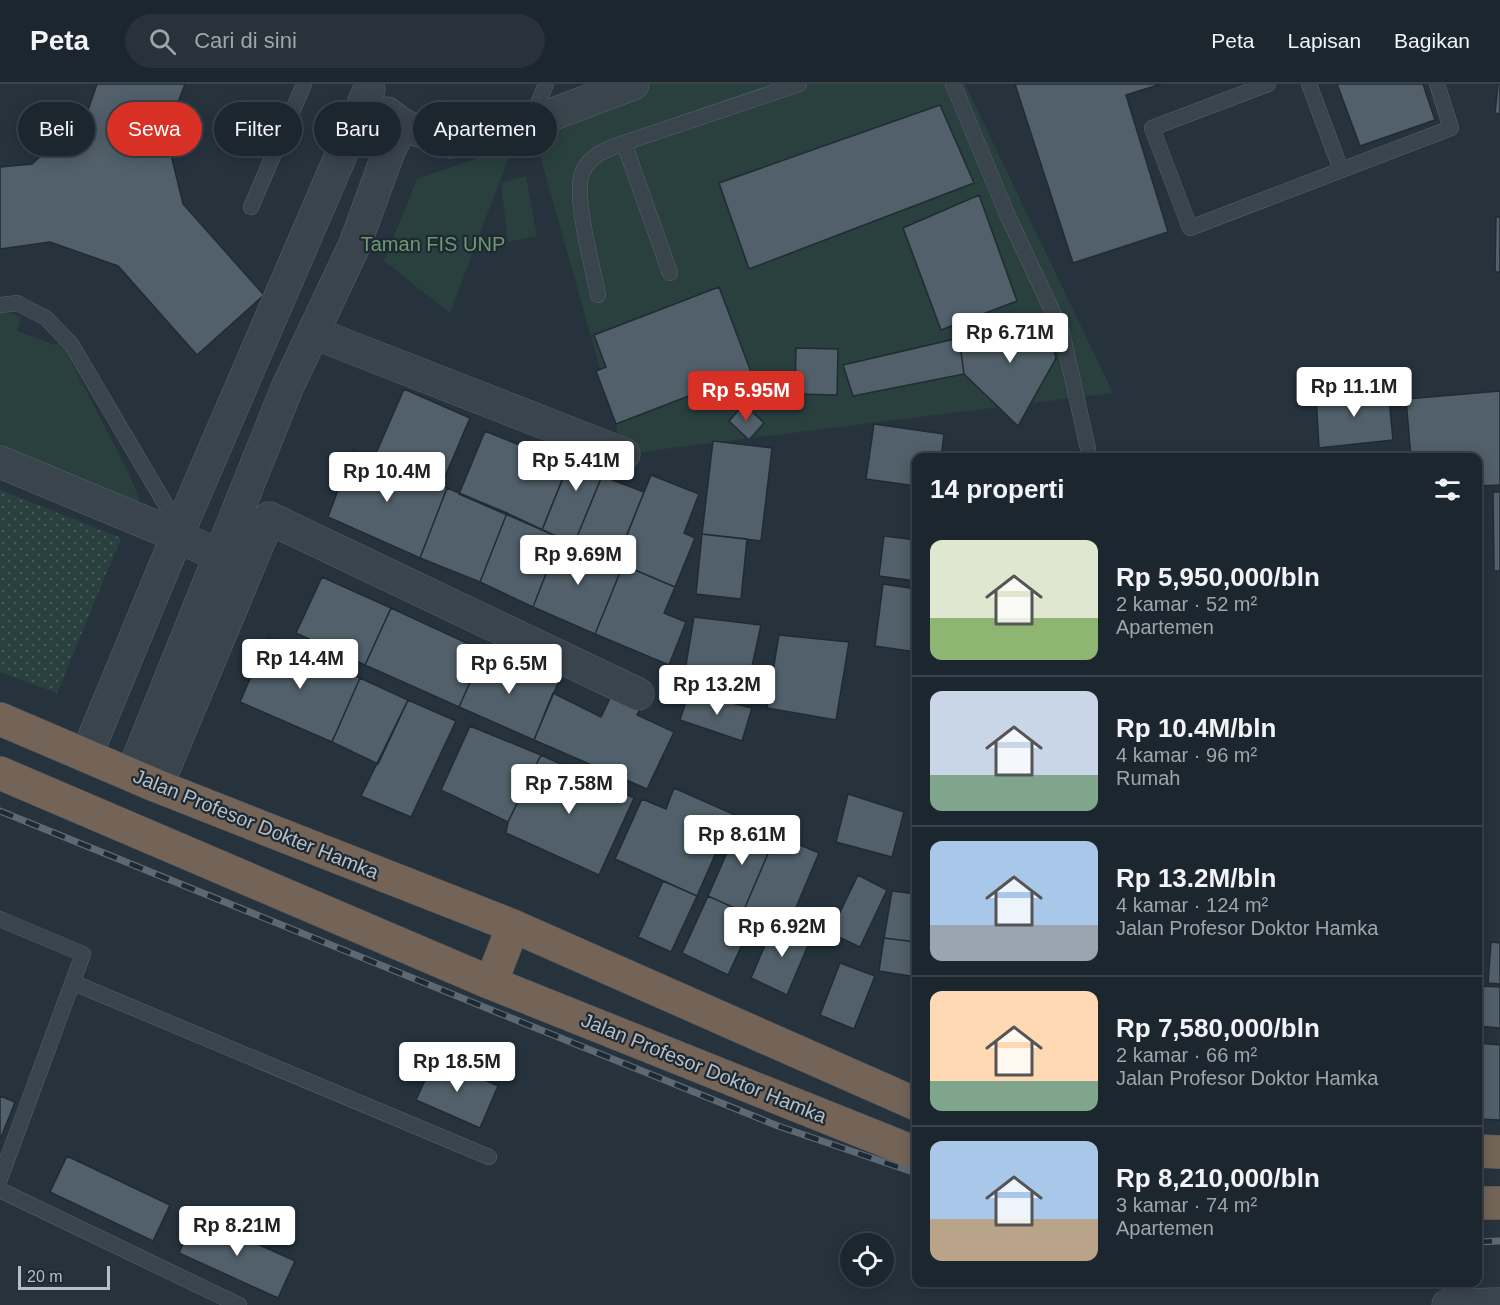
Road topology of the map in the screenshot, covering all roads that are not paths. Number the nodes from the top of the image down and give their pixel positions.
1 (304, 84) edge
2 (546, 84) edge
3 (633, 84) edge
4 (799, 84) edge
5 (953, 84) edge
6 (1268, 84) edge
7 (1309, 84) edge
8 (1437, 84) edge
9 (362, 87) edge
10 (538, 102) edge
11 (557, 113) edge
12 (403, 125) junction
13 (413, 129) edge
14 (624, 143) junction
15 (1341, 170) junction
16 (251, 207) dead end
17 (670, 273) dead end
18 (598, 295) dead end
19 (0, 305) edge
20 (314, 333) junction
21 (1088, 449) dead end
22 (624, 454) dead end
23 (0, 462) edge
24 (179, 532) junction
25 (219, 556) junction
26 (638, 694) dead end
27 (0, 719) edge
28 (86, 756) junction
29 (0, 773) edge
30 (144, 780) junction
31 (0, 919) edge
32 (513, 926) junction
33 (74, 983) junction
34 (491, 983) junction
35 (912, 1102) edge
36 (912, 1151) edge
37 (1482, 1152) edge
38 (1500, 1152) edge
39 (489, 1157) dead end
40 (0, 1179) edge
41 (0, 1190) edge
42 (1482, 1203) edge
43 (1500, 1203) edge
44 (1500, 1304) edge
45 (239, 1305) edge
46 (1448, 1305) edge

1 - 16 lane
2 - 10 lane
3 - 11 street
4 - 14 lane
5 - 21 lane
6 - 15 lane
7 - 15 lane
8 - 15 lane
9 - 12 street
9 - 24 street
12 - 13 street
12 - 20 street
14 - 17 lane
14 - 18 lane
19 - 24 lane
20 - 22 street
20 - 25 street
23 - 24 street
24 - 25 street
24 - 28 street
25 - 30 street
26 - 30 street
27 - 28 highway, Jalan Profesor Dokter Hamka
28 - 30 highway, Jalan Profesor Dokter Hamka
29 - 34 highway
30 - 32 highway, Jalan Profesor Dokter Hamka
31 - 33 lane
32 - 34 highway
32 - 35 highway
33 - 39 lane
33 - 40 lane
34 - 36 highway, Jalan Profesor Doktor Hamka
37 - 38 highway
41 - 45 lane
42 - 43 highway
44 - 46 street

